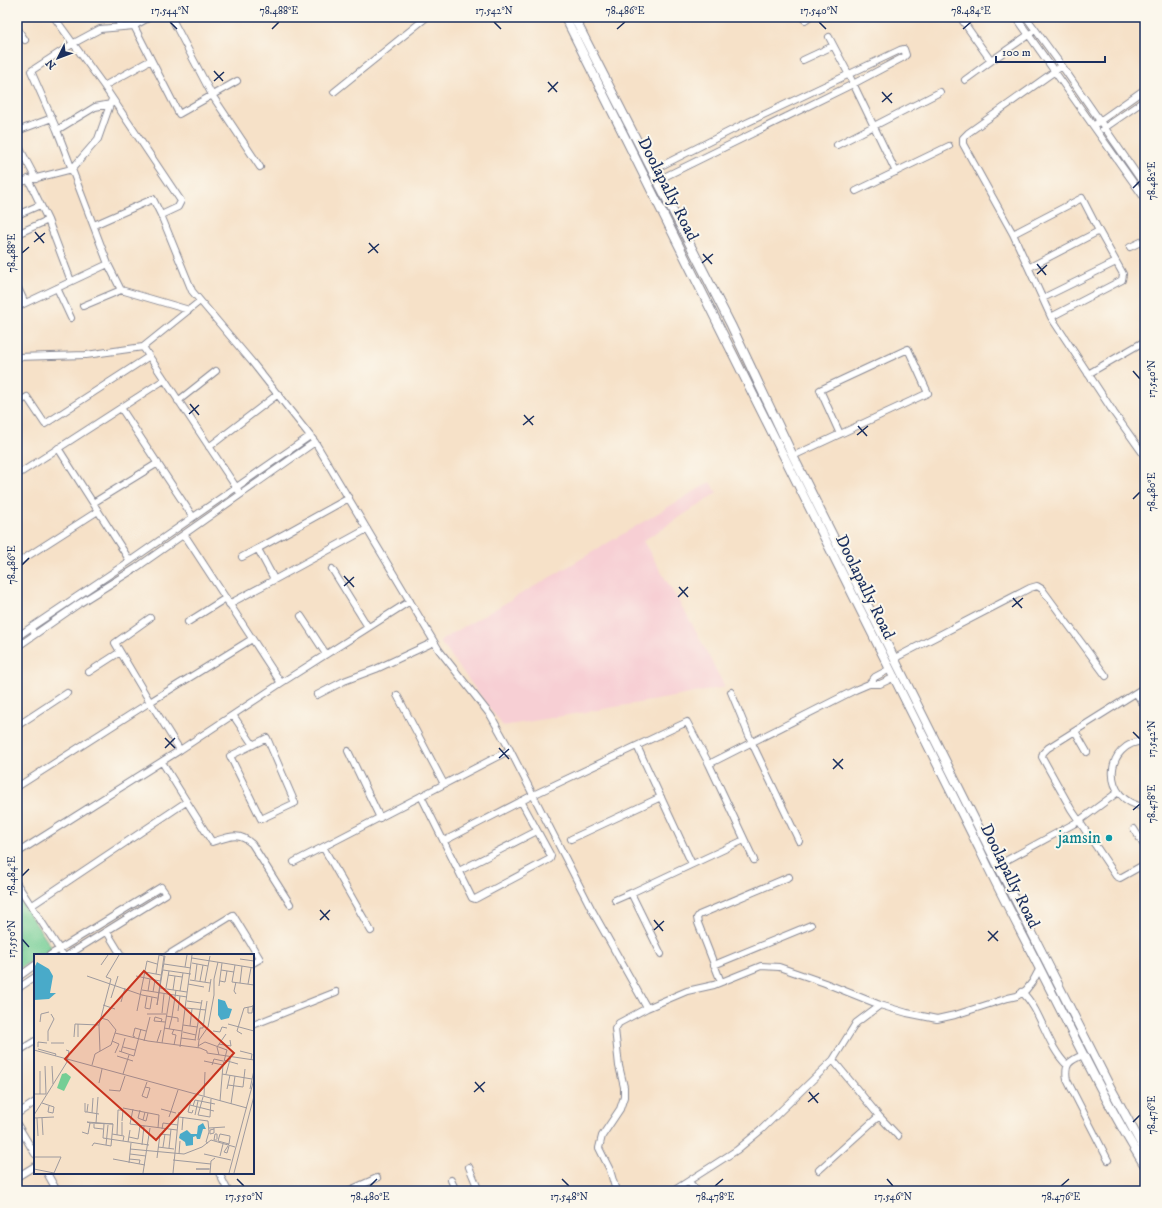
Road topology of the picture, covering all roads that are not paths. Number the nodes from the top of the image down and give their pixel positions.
1 (54, 17) edge
2 (116, 17) edge
3 (150, 17) edge
4 (170, 17) edge
5 (427, 17) edge
6 (565, 17) edge
7 (574, 17) edge
8 (802, 17) edge
9 (809, 17) edge
10 (960, 17) edge
11 (1016, 17) edge
12 (1026, 17) edge
13 (134, 26) junction
14 (17, 28) edge
15 (121, 28) junction
16 (1035, 30) junction
17 (1028, 35) junction
18 (828, 37) dead end
19 (25, 40) dead end
20 (74, 43) junction
21 (833, 46) junction
22 (151, 60) junction
23 (803, 60) dead end
24 (991, 61) junction
25 (1062, 66) junction
26 (1054, 72) junction
27 (849, 75) junction
28 (964, 80) dead end
29 (237, 81) dead end
30 (853, 84) junction
31 (104, 86) junction
32 (1145, 89) edge
33 (334, 92) dead end
34 (940, 92) dead end
35 (212, 95) junction
36 (801, 98) junction
37 (1145, 100) edge
38 (112, 101) junction
39 (806, 108) junction
40 (52, 118) junction
41 (1100, 121) junction
42 (1093, 126) junction
43 (874, 127) junction
44 (1105, 128) junction
45 (57, 130) junction
46 (17, 132) edge
47 (1098, 132) junction
48 (720, 136) junction
49 (17, 142) edge
50 (837, 145) dead end
51 (949, 146) dead end
52 (726, 147) junction
53 (260, 167) dead end
54 (72, 169) junction
55 (653, 170) junction
56 (896, 172) junction
57 (1145, 172) edge
58 (1138, 176) junction
59 (28, 179) junction
60 (36, 179) junction
61 (658, 180) junction
62 (1133, 180) junction
63 (17, 182) edge
64 (1145, 186) edge
65 (856, 191) dead end
66 (1145, 199) edge
67 (40, 205) junction
68 (17, 215) edge
69 (161, 215) junction
70 (48, 220) junction
71 (94, 225) junction
72 (1100, 231) junction
73 (17, 234) edge
74 (1013, 234) junction
75 (1145, 240) edge
76 (690, 245) junction
77 (1130, 247) dead end
78 (682, 250) junction
79 (1116, 262) junction
80 (108, 264) junction
81 (1030, 267) junction
82 (72, 281) junction
83 (17, 286) edge
84 (57, 288) junction
85 (121, 290) junction
86 (1043, 298) junction
87 (200, 301) junction
88 (26, 303) junction
89 (83, 306) dead end
90 (17, 307) edge
91 (189, 310) junction
92 (1052, 317) junction
93 (71, 318) dead end
94 (1145, 341) edge
95 (143, 348) junction
96 (17, 357) edge
97 (148, 358) junction
98 (216, 371) dead end
99 (1088, 374) junction
100 (164, 380) junction
101 (278, 394) junction
102 (178, 400) junction
103 (17, 403) edge
104 (121, 408) junction
105 (840, 434) junction
106 (310, 436) junction
107 (316, 442) junction
108 (209, 447) junction
109 (58, 448) junction
110 (1144, 455) edge
111 (793, 456) junction
112 (158, 463) junction
113 (17, 475) edge
114 (236, 487) junction
115 (241, 495) junction
116 (349, 498) junction
117 (93, 503) junction
118 (98, 511) junction
119 (193, 517) junction
120 (367, 529) junction
121 (184, 534) junction
122 (259, 548) junction
123 (242, 558) dead end
124 (130, 562) junction
125 (17, 563) edge
126 (332, 569) dead end
127 (272, 581) junction
128 (226, 598) junction
129 (78, 600) junction
130 (410, 601) junction
131 (230, 604) junction
132 (301, 616) dead end
133 (150, 618) dead end
134 (188, 622) dead end
135 (30, 628) junction
136 (368, 628) junction
137 (35, 635) junction
138 (17, 637) edge
139 (252, 639) junction
140 (434, 642) junction
141 (17, 647) edge
142 (120, 652) junction
143 (326, 654) junction
144 (895, 658) junction
145 (890, 669) junction
146 (88, 672) dead end
147 (1106, 676) dead end
148 (895, 677) junction
149 (281, 683) junction
150 (869, 684) junction
151 (1145, 687) edge
152 (731, 692) dead end
153 (67, 693) dead end
154 (1136, 693) junction
155 (317, 694) dead end
156 (397, 695) dead end
157 (150, 702) junction
158 (1145, 707) edge
159 (233, 715) junction
160 (17, 726) edge
161 (1075, 731) junction
162 (1145, 741) edge
163 (752, 743) junction
164 (253, 745) junction
165 (638, 746) junction
166 (180, 750) junction
167 (510, 750) junction
168 (348, 751) dead end
169 (1087, 752) dead end
170 (162, 762) junction
171 (709, 764) junction
172 (444, 784) junction
173 (17, 787) edge
174 (1118, 792) junction
175 (533, 795) junction
176 (421, 796) junction
177 (661, 798) junction
178 (521, 801) junction
179 (186, 802) junction
180 (1145, 807) edge
181 (380, 818) junction
182 (1078, 820) junction
183 (1134, 829) dead end
184 (537, 831) junction
185 (571, 839) dead end
186 (744, 840) junction
187 (444, 841) junction
188 (799, 841) dead end
189 (988, 844) junction
190 (323, 847) junction
191 (1145, 847) edge
192 (979, 848) junction
193 (17, 853) edge
194 (754, 860) dead end
195 (294, 862) dead end
196 (692, 864) junction
197 (1145, 864) edge
198 (998, 865) junction
199 (459, 871) junction
200 (789, 877) dead end
201 (17, 884) edge
202 (631, 893) junction
203 (615, 900) dead end
204 (290, 904) dead end
205 (31, 906) junction
206 (811, 924) dead end
207 (371, 931) dead end
208 (107, 932) junction
209 (59, 949) junction
210 (52, 954) edge
211 (62, 954) edge
212 (70, 954) edge
213 (120, 954) edge
214 (170, 954) edge
215 (661, 954) dead end
216 (254, 961) edge
217 (714, 965) junction
218 (34, 966) edge
219 (1040, 968) junction
220 (17, 978) edge
221 (34, 978) edge
222 (721, 982) junction
223 (17, 989) edge
224 (336, 992) dead end
225 (1022, 992) junction
226 (880, 1005) junction
227 (647, 1008) junction
228 (1078, 1023) junction
229 (254, 1025) edge
230 (1069, 1027) junction
231 (34, 1041) edge
232 (17, 1052) edge
233 (1083, 1055) junction
234 (833, 1060) junction
235 (1067, 1065) junction
236 (34, 1103) edge
237 (17, 1114) edge
238 (879, 1116) junction
239 (17, 1124) edge
240 (898, 1136) dead end
241 (1145, 1151) edge
242 (34, 1152) edge
243 (1108, 1160) dead end
244 (1145, 1166) edge
245 (34, 1167) edge
246 (469, 1167) dead end
247 (819, 1170) dead end
248 (48, 1174) edge
249 (220, 1174) edge
250 (17, 1177) edge
251 (377, 1178) dead end
252 (451, 1180) dead end
253 (689, 1182) junction
254 (57, 1191) edge
255 (228, 1191) edge
256 (348, 1191) edge
257 (456, 1191) edge
258 (479, 1191) edge
259 (616, 1191) edge
260 (673, 1191) edge
261 (696, 1191) edge

1 - 20 street
2 - 15 street
3 - 13 street
4 - 35 street
5 - 33 street
6 - 78 main road, Doolapally Road
7 - 55 main road, Doolapally Road
8 - 9 street
10 - 24 street
11 - 17 street
12 - 16 street
13 - 15 street
13 - 22 street
14 - 19 street
15 - 20 street
16 - 17 street
16 - 25 street
17 - 24 street
17 - 26 street
18 - 21 street
20 - 31 street
20 - 40 street
21 - 23 street
21 - 27 street
22 - 31 street
22 - 35 street
24 - 28 street
25 - 26 street
25 - 41 street
26 - 42 street
26 - 74 street
27 - 30 street
27 - 30 street
27 - 36 street
29 - 35 street
30 - 39 street
30 - 43 street
31 - 38 street
32 - 41 street
34 - 43 street
35 - 53 street
36 - 39 street
36 - 48 street
37 - 44 street
38 - 45 street
38 - 54 street
38 - 69 street
39 - 52 street
40 - 45 street
40 - 46 street
41 - 42 street
41 - 44 street
42 - 47 street
43 - 50 street
43 - 56 street
44 - 47 street
44 - 58 street
45 - 54 street
47 - 62 street
48 - 52 street
48 - 55 street
49 - 60 street
51 - 56 street
52 - 61 street
54 - 60 street
54 - 71 street
55 - 61 main road, Doolapally Road
56 - 65 street
57 - 58 street
58 - 62 street
58 - 64 street
59 - 60 street
59 - 63 street
59 - 67 street
61 - 76 main road, Doolapally Road
62 - 66 street
67 - 68 street
67 - 70 street
69 - 71 street
69 - 87 street
70 - 73 street
70 - 82 street
71 - 80 street
72 - 74 street
72 - 79 street
72 - 81 street
74 - 81 street
75 - 77 street
76 - 78 main road
76 - 111 main road, Doolapally Road
78 - 145 main road, Doolapally Road
79 - 86 street
79 - 92 street
80 - 82 street
80 - 85 street
81 - 86 street
82 - 84 street
83 - 88 street
84 - 88 street
84 - 93 street
85 - 89 street
85 - 91 street
86 - 92 street
87 - 91 street
87 - 101 street
88 - 90 street
91 - 95 street
92 - 99 street
94 - 99 street
95 - 96 street
95 - 97 street
97 - 100 street
97 - 103 street
98 - 102 street
99 - 110 street
100 - 102 street
100 - 104 street
101 - 106 street
101 - 108 street
102 - 108 street
104 - 109 street
104 - 112 street
105 - 105 street
105 - 111 street
106 - 107 street
106 - 114 street
107 - 115 street
107 - 116 street
108 - 114 street
109 - 113 street
109 - 117 street
111 - 144 main road, Doolapally Road
112 - 117 street
112 - 119 street
114 - 115 street
114 - 119 street
115 - 121 street
116 - 120 street
116 - 122 street
117 - 118 street
118 - 124 street
118 - 125 street
119 - 124 street
120 - 127 street
120 - 130 street
121 - 128 street
121 - 129 street
122 - 123 street
122 - 127 street
124 - 129 street
126 - 136 street
127 - 131 street
128 - 131 street
128 - 134 street
129 - 135 street
129 - 137 street
130 - 136 street
130 - 140 street
131 - 139 street
132 - 143 street
133 - 142 street
135 - 137 street
135 - 138 street
136 - 143 street
137 - 141 street
139 - 149 street
139 - 157 street
140 - 155 street
140 - 167 street
142 - 146 street
142 - 157 street
143 - 149 street
144 - 147 street
144 - 189 main road, Doolapally Road
145 - 148 main road, Doolapally Road
145 - 150 street
148 - 150 street
148 - 192 main road, Doolapally Road
149 - 159 street
150 - 163 street
151 - 154 street
152 - 163 street
153 - 160 street
154 - 158 street
154 - 161 street
156 - 172 street
157 - 166 street
157 - 173 street
159 - 164 street
159 - 166 street
161 - 169 street
161 - 182 street
162 - 174 street
163 - 171 street
163 - 188 street
164 - 164 street
165 - 171 street
165 - 175 street
165 - 177 street
166 - 170 street
167 - 172 street
167 - 175 street
168 - 181 street
170 - 179 street
170 - 193 street
171 - 186 street
172 - 176 street
174 - 180 street
174 - 182 street
175 - 178 street
175 - 227 street
176 - 181 street
176 - 187 street
177 - 185 street
177 - 196 street
178 - 184 street
178 - 187 street
179 - 204 street
179 - 205 street
181 - 190 street
182 - 197 street
182 - 198 street
183 - 191 street
184 - 199 street
184 - 199 street
186 - 194 street
186 - 196 street
187 - 199 street
189 - 192 main road
189 - 198 main road, Doolapally Road
190 - 195 street
190 - 207 street
192 - 219 main road, Doolapally Road
196 - 202 street
198 - 228 main road, Doolapally Road
200 - 217 street
201 - 205 street
202 - 203 street
202 - 215 street
205 - 209 street
206 - 217 street
208 - 209 street
208 - 212 street
208 - 213 street
209 - 210 street
209 - 211 street
214 - 216 street
217 - 222 street
218 - 220 street
219 - 225 street
219 - 230 main road, Doolapally Road
221 - 223 street
222 - 226 street
222 - 227 street
224 - 229 street
225 - 226 street
225 - 235 street
226 - 234 street
227 - 259 street
228 - 230 main road
228 - 241 main road, Doolapally Road
230 - 233 main road, Doolapally Road
231 - 232 street
233 - 235 street
233 - 244 main road, Doolapally Road
234 - 238 street
234 - 253 street
235 - 243 street
236 - 237 street
238 - 240 street
238 - 247 street
239 - 242 street
245 - 250 street
246 - 258 street
248 - 254 street
249 - 255 street
251 - 256 street
252 - 257 street
253 - 260 street
253 - 261 street

